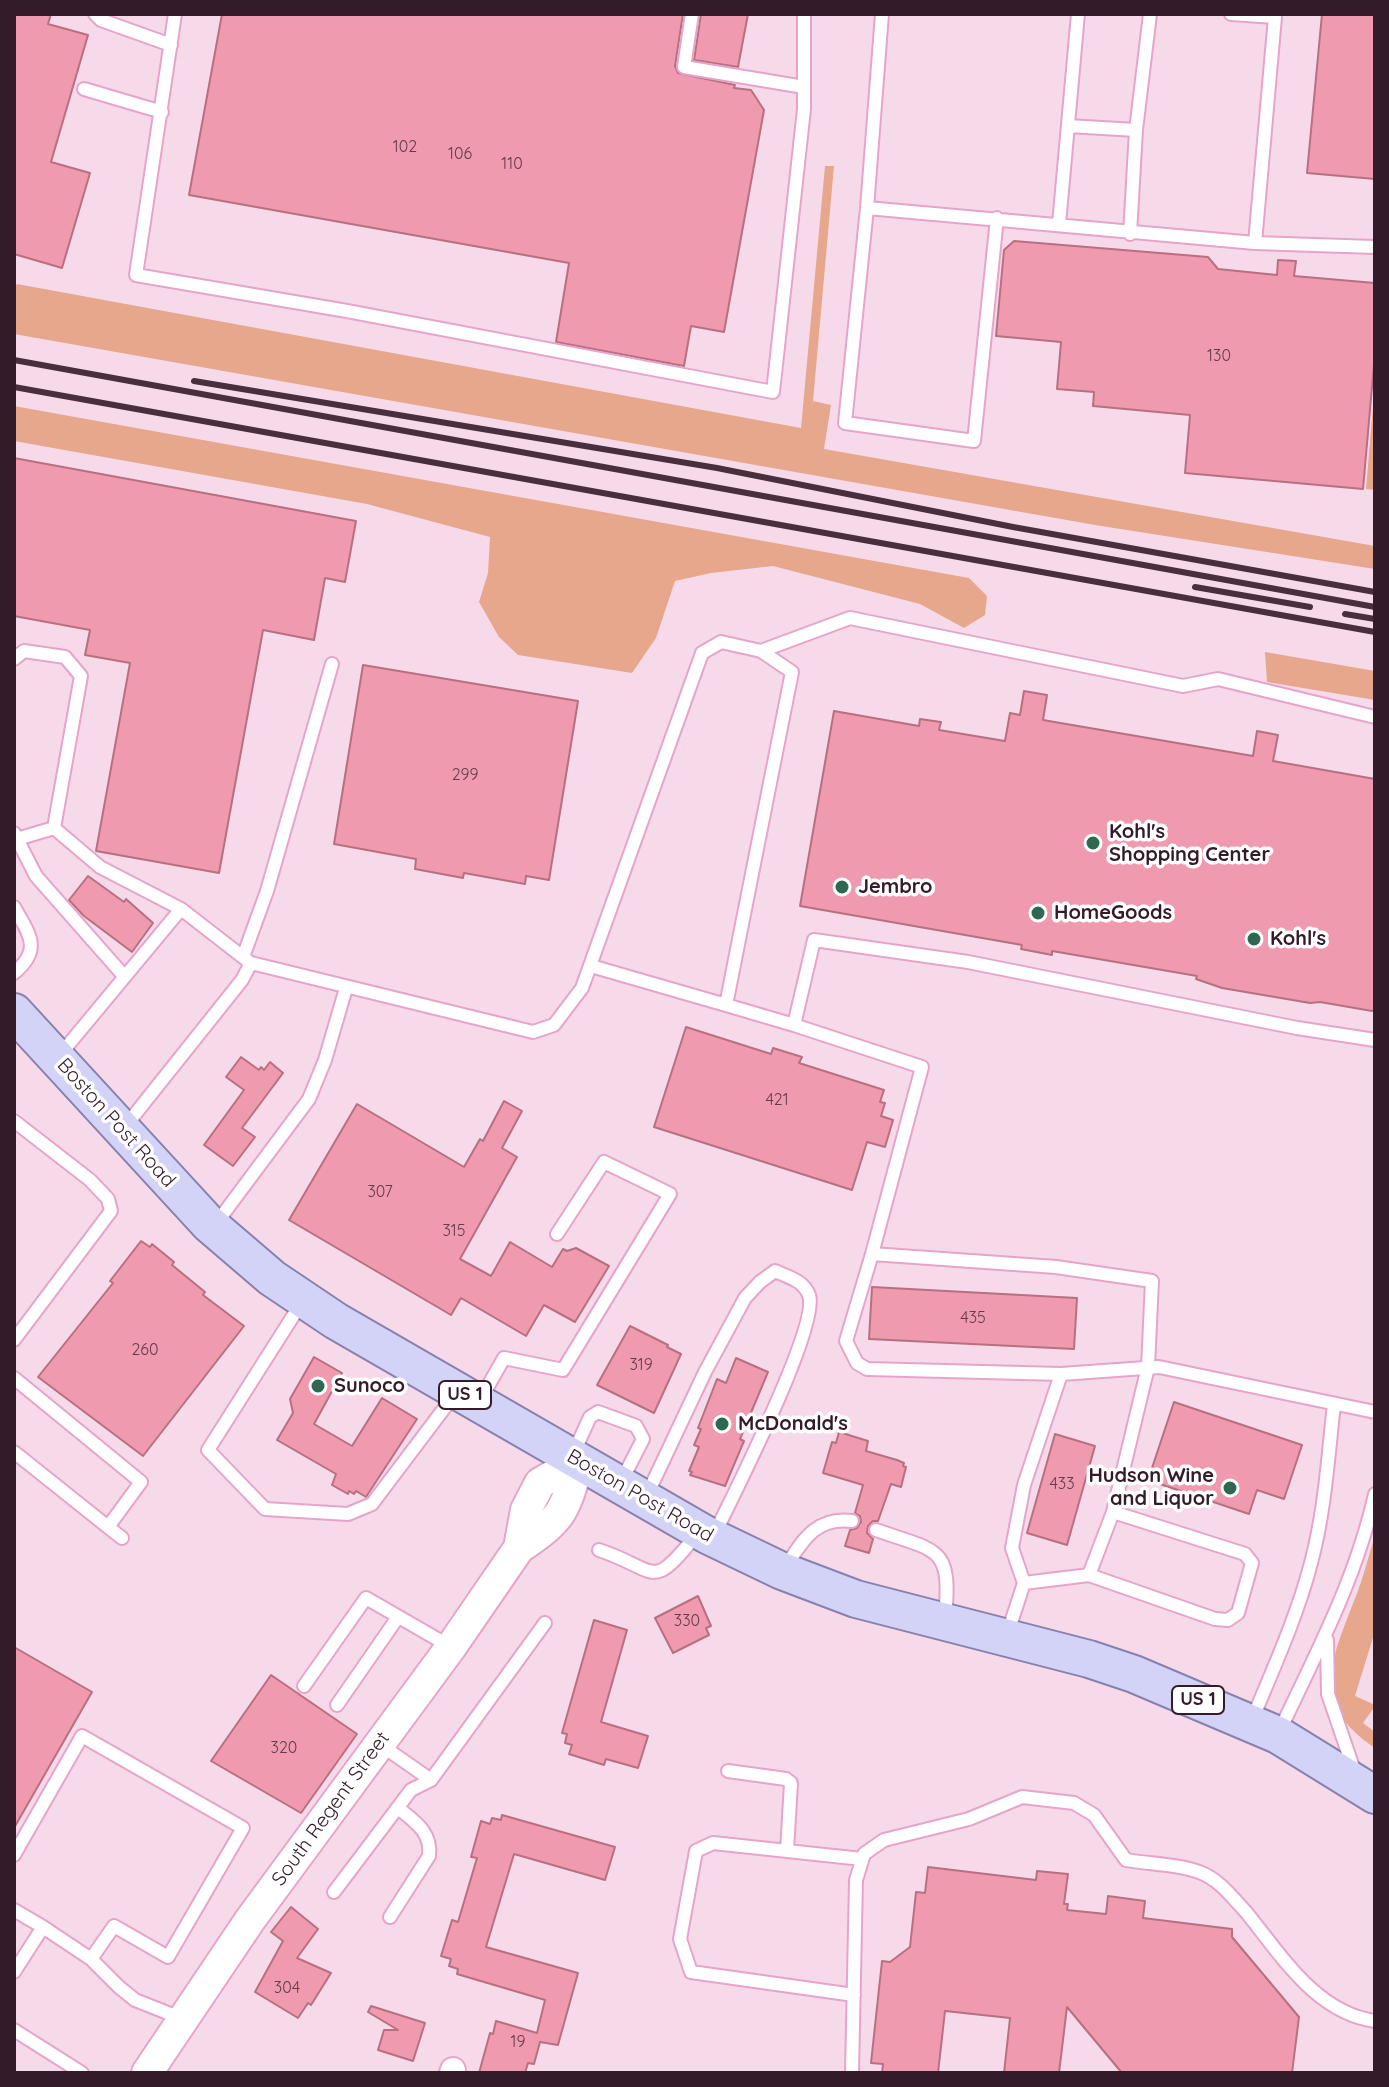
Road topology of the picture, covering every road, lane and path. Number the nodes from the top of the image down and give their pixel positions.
1 (95, 14) edge
2 (175, 14) edge
3 (692, 14) edge
4 (804, 14) edge
5 (882, 14) edge
6 (1078, 14) edge
7 (1150, 14) edge
8 (1231, 14) edge
9 (171, 45) junction
10 (804, 87) junction
11 (84, 89) dead end
12 (162, 112) junction
13 (1068, 126) junction
14 (1136, 130) junction
15 (867, 208) junction
16 (997, 218) junction
17 (1059, 224) junction
18 (1130, 234) junction
19 (1255, 243) junction
20 (1375, 247) edge
21 (761, 651) junction
22 (14, 659) edge
23 (332, 664) dead end
24 (1375, 717) edge
25 (54, 828) junction
26 (16, 836) edge
27 (14, 907) edge
28 (181, 909) junction
29 (247, 960) junction
30 (591, 966) junction
31 (14, 973) edge
32 (124, 976) junction
33 (346, 988) junction
34 (726, 1005) junction
35 (14, 1012) edge
36 (794, 1025) junction
37 (1375, 1040) edge
38 (56, 1058) junction
39 (14, 1121) edge
40 (122, 1130) junction
41 (213, 1227) junction
42 (557, 1234) dead end
43 (872, 1254) junction
44 (303, 1300) junction
45 (14, 1340) edge
46 (1148, 1367) junction
47 (1061, 1374) junction
48 (14, 1378) edge
49 (468, 1397) junction
50 (1334, 1404) junction
51 (1375, 1412) edge
52 (14, 1452) edge
53 (575, 1459) junction
54 (632, 1492) junction
55 (1375, 1494) edge
56 (1113, 1512) junction
57 (852, 1521) dead end
58 (108, 1527) junction
59 (876, 1530) dead end
60 (707, 1535) junction
61 (122, 1538) dead end
62 (599, 1550) dead end
63 (782, 1571) junction
64 (1089, 1575) junction
65 (1024, 1583) junction
66 (398, 1617) junction
67 (545, 1623) dead end
68 (944, 1623) junction
69 (1329, 1629) junction
70 (1006, 1639) junction
71 (451, 1647) junction
72 (304, 1686) dead end
73 (337, 1705) dead end
74 (1264, 1729) junction
75 (380, 1743) junction
76 (728, 1771) dead end
77 (431, 1780) junction
78 (1367, 1789) edge
79 (398, 1808) junction
80 (787, 1851) junction
81 (14, 1855) edge
82 (862, 1859) junction
83 (334, 1892) dead end
84 (14, 1910) edge
85 (390, 1917) dead end
86 (43, 1927) junction
87 (91, 1959) junction
88 (14, 1972) edge
89 (854, 1995) junction
90 (183, 2019) junction
91 (1375, 2021) edge
92 (14, 2030) edge
93 (82, 2073) edge
94 (147, 2073) edge
95 (852, 2073) edge

1 - 9 lane
2 - 9 lane
3 - 10 lane
4 - 10 lane
5 - 15 lane
6 - 13 lane
7 - 14 lane
8 - 19 lane
9 - 12 lane
10 - 12 lane
11 - 12 lane
13 - 14 lane
13 - 17 lane
14 - 18 lane
15 - 16 lane
15 - 16 lane
16 - 17 lane
17 - 18 lane
18 - 19 lane
19 - 20 lane
21 - 24 lane
21 - 30 lane
21 - 34 lane
22 - 25 lane
23 - 29 lane
25 - 26 lane
25 - 28 lane
26 - 32 lane
27 - 31 lane
28 - 29 lane
28 - 32 lane
29 - 33 lane
29 - 40 lane
30 - 33 lane
30 - 34 lane
32 - 38 lane
33 - 41 lane
34 - 36 lane
35 - 38 main road, Boston Post Road / US 1
36 - 37 lane
36 - 43 lane
38 - 40 main road, Boston Post Road / US 1
39 - 45 lane
40 - 41 main road, Boston Post Road / US 1
41 - 44 main road, Boston Post Road / US 1
42 - 49 lane
43 - 46 lane
43 - 47 lane
44 - 49 main road, Boston Post Road / US 1
44 - 49 lane
46 - 47 lane
46 - 50 lane
46 - 56 lane
47 - 65 lane
48 - 58 lane
49 - 53 main road, Boston Post Road / US 1
50 - 51 lane
50 - 74 lane
52 - 58 lane
53 - 54 main road, Boston Post Road / US 1
53 - 54 lane
53 - 71 street, South Regent Street
54 - 60 main road, Boston Post Road / US 1
54 - 60 lane
55 - 69 lane
56 - 64 lane
56 - 64 lane
57 - 63 lane
58 - 61 lane
59 - 68 lane
60 - 62 lane
60 - 63 main road, Boston Post Road / US 1
63 - 68 main road, Boston Post Road / US 1
64 - 65 lane
65 - 70 lane
66 - 71 lane
66 - 72 lane
66 - 73 lane
67 - 77 lane
68 - 70 main road, Boston Post Road / US 1
69 - 74 lane
69 - 78 lane
70 - 74 main road, Boston Post Road / US 1
71 - 75 street, South Regent Street
74 - 78 main road, Boston Post Road / US 1
75 - 77 lane
75 - 90 street, South Regent Street
76 - 80 lane
77 - 79 lane
79 - 83 lane
79 - 85 lane
80 - 82 lane
80 - 89 lane
81 - 87 lane
82 - 89 lane
82 - 91 lane
84 - 86 lane
86 - 87 lane
86 - 88 lane
87 - 90 lane
89 - 95 lane
90 - 94 street, South Regent Street
92 - 93 lane

